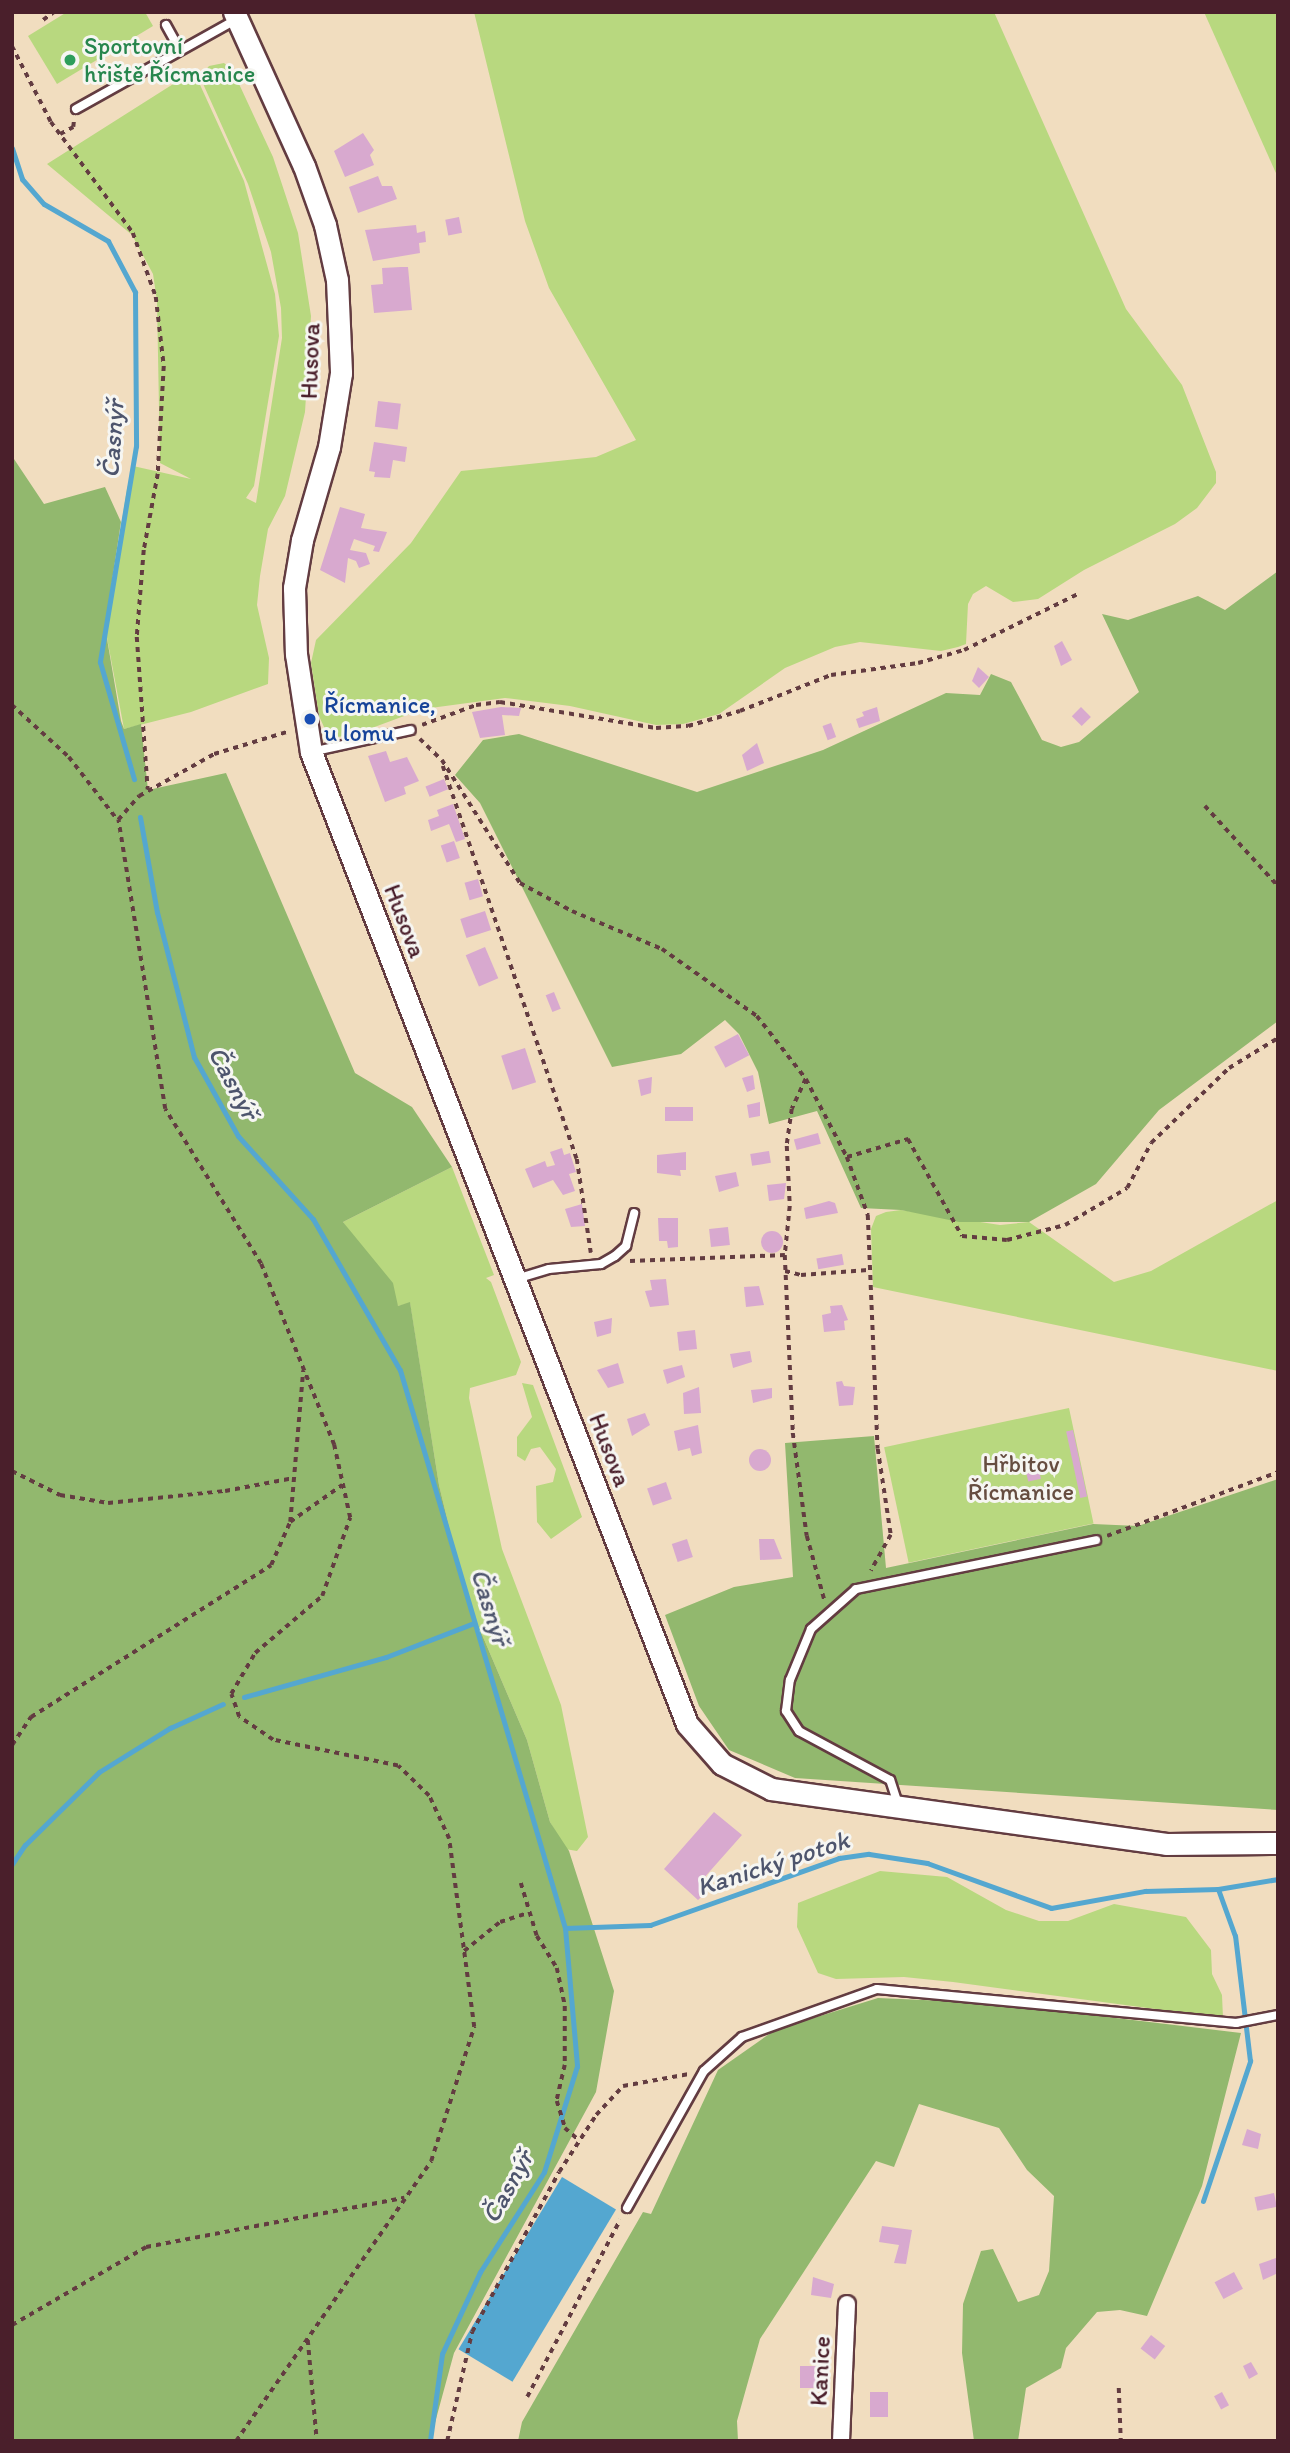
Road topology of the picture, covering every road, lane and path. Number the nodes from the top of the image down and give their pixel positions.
1 (54, 12) edge
2 (235, 16) edge
3 (43, 20) dead end
4 (166, 25) dead end
5 (12, 46) edge
6 (180, 50) junction
7 (76, 109) joint
8 (60, 134) junction
9 (1080, 593) dead end
10 (12, 705) edge
11 (305, 727) junction
12 (411, 730) junction
13 (311, 752) junction
14 (442, 760) junction
15 (148, 790) junction
16 (1205, 806) dead end
17 (118, 820) junction
18 (1278, 886) edge
19 (1278, 1038) edge
20 (806, 1079) junction
21 (847, 1157) junction
22 (634, 1213) dead end
23 (785, 1255) junction
24 (615, 1256) junction
25 (592, 1265) junction
26 (869, 1270) junction
27 (785, 1271) junction
28 (515, 1279) junction
29 (303, 1368) junction
30 (12, 1471) edge
31 (1278, 1472) edge
32 (294, 1478) junction
33 (342, 1485) junction
34 (290, 1522) junction
35 (1096, 1540) joint
36 (856, 1589) junction
37 (828, 1614) junction
38 (12, 1745) edge
39 (899, 1807) junction
40 (1278, 1843) edge
41 (521, 1883) dead end
42 (528, 1913) junction
43 (464, 1951) junction
44 (1278, 2015) edge
45 (704, 2071) junction
46 (579, 2140) junction
47 (406, 2197) junction
48 (627, 2208) joint
49 (846, 2305) dead end
50 (12, 2325) edge
51 (308, 2338) junction
52 (1119, 2388) dead end
53 (527, 2397) dead end
54 (236, 2441) edge
55 (317, 2441) edge
56 (447, 2441) edge
57 (841, 2441) edge
58 (1121, 2441) edge

1 - 3 path
2 - 6 lane
2 - 11 main road, Husova
4 - 6 lane
5 - 8 path
6 - 7 lane
7 - 8 path
8 - 15 path
9 - 12 path
10 - 17 path
11 - 13 main road, Husova
11 - 15 path
12 - 13 lane
12 - 14 path
13 - 28 main road, Husova
14 - 20 path
14 - 25 path
15 - 17 path
16 - 18 path
17 - 29 path
19 - 21 path
20 - 21 path
20 - 23 path
21 - 26 path
22 - 24 lane
23 - 24 path
23 - 27 path
24 - 25 lane
25 - 28 lane
26 - 27 path
26 - 36 path
27 - 37 path
28 - 39 main road, Husova
29 - 32 path
29 - 33 path
30 - 32 path
31 - 35 path
32 - 34 path
33 - 34 path
33 - 43 path
34 - 38 path
35 - 36 lane
36 - 37 lane
37 - 39 lane
39 - 40 main road, Husova
41 - 42 path
42 - 43 path
42 - 46 path
43 - 47 path
44 - 45 lane
45 - 46 path
45 - 48 lane
46 - 56 path
47 - 50 path
47 - 51 path
48 - 53 path
49 - 57 street, Kanice
51 - 54 path
51 - 55 path
52 - 58 path

